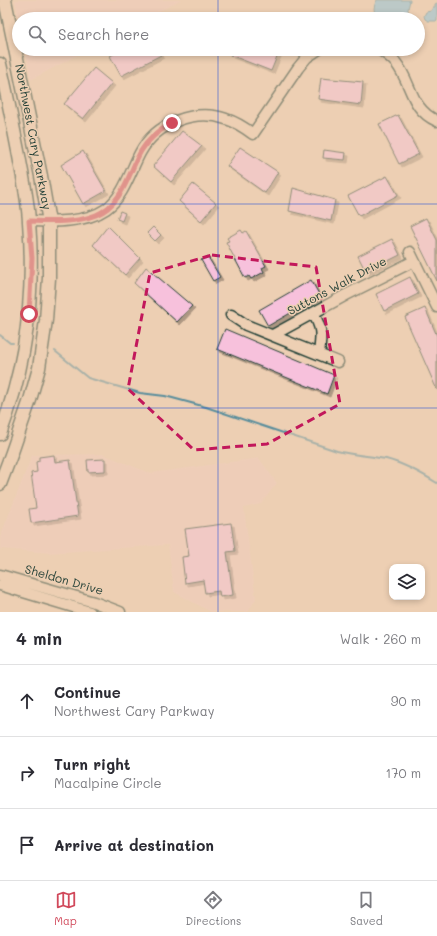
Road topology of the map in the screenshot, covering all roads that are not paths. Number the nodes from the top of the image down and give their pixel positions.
1 (5, 0) edge
2 (12, 33) edge
3 (17, 56) edge
4 (308, 56) edge
5 (388, 56) edge
6 (0, 64) edge
7 (437, 121) edge
8 (29, 221) junction
9 (49, 222) junction
10 (437, 307) edge
11 (313, 313) junction
12 (231, 315) dead end
13 (273, 335) junction
14 (319, 354) junction
15 (338, 362) dead end
16 (0, 433) edge
17 (0, 484) edge
18 (0, 575) edge
19 (0, 585) edge
20 (113, 611) edge
21 (90, 612) edge

1 - 2 main road, Northwest Cary Parkway
3 - 9 main road, Northwest Cary Parkway
4 - 9 street
5 - 7 street
6 - 8 main road, Northwest Cary Parkway
8 - 9 street
8 - 16 main road, Northwest Cary Parkway
9 - 17 main road, Northwest Cary Parkway
10 - 11 street, Suttons Walk Drive
11 - 13 street, Suttons Walk Drive
11 - 14 street
12 - 13 street
13 - 14 street
14 - 15 street
18 - 20 street, Sheldon Drive
19 - 21 street, Sheldon Drive

